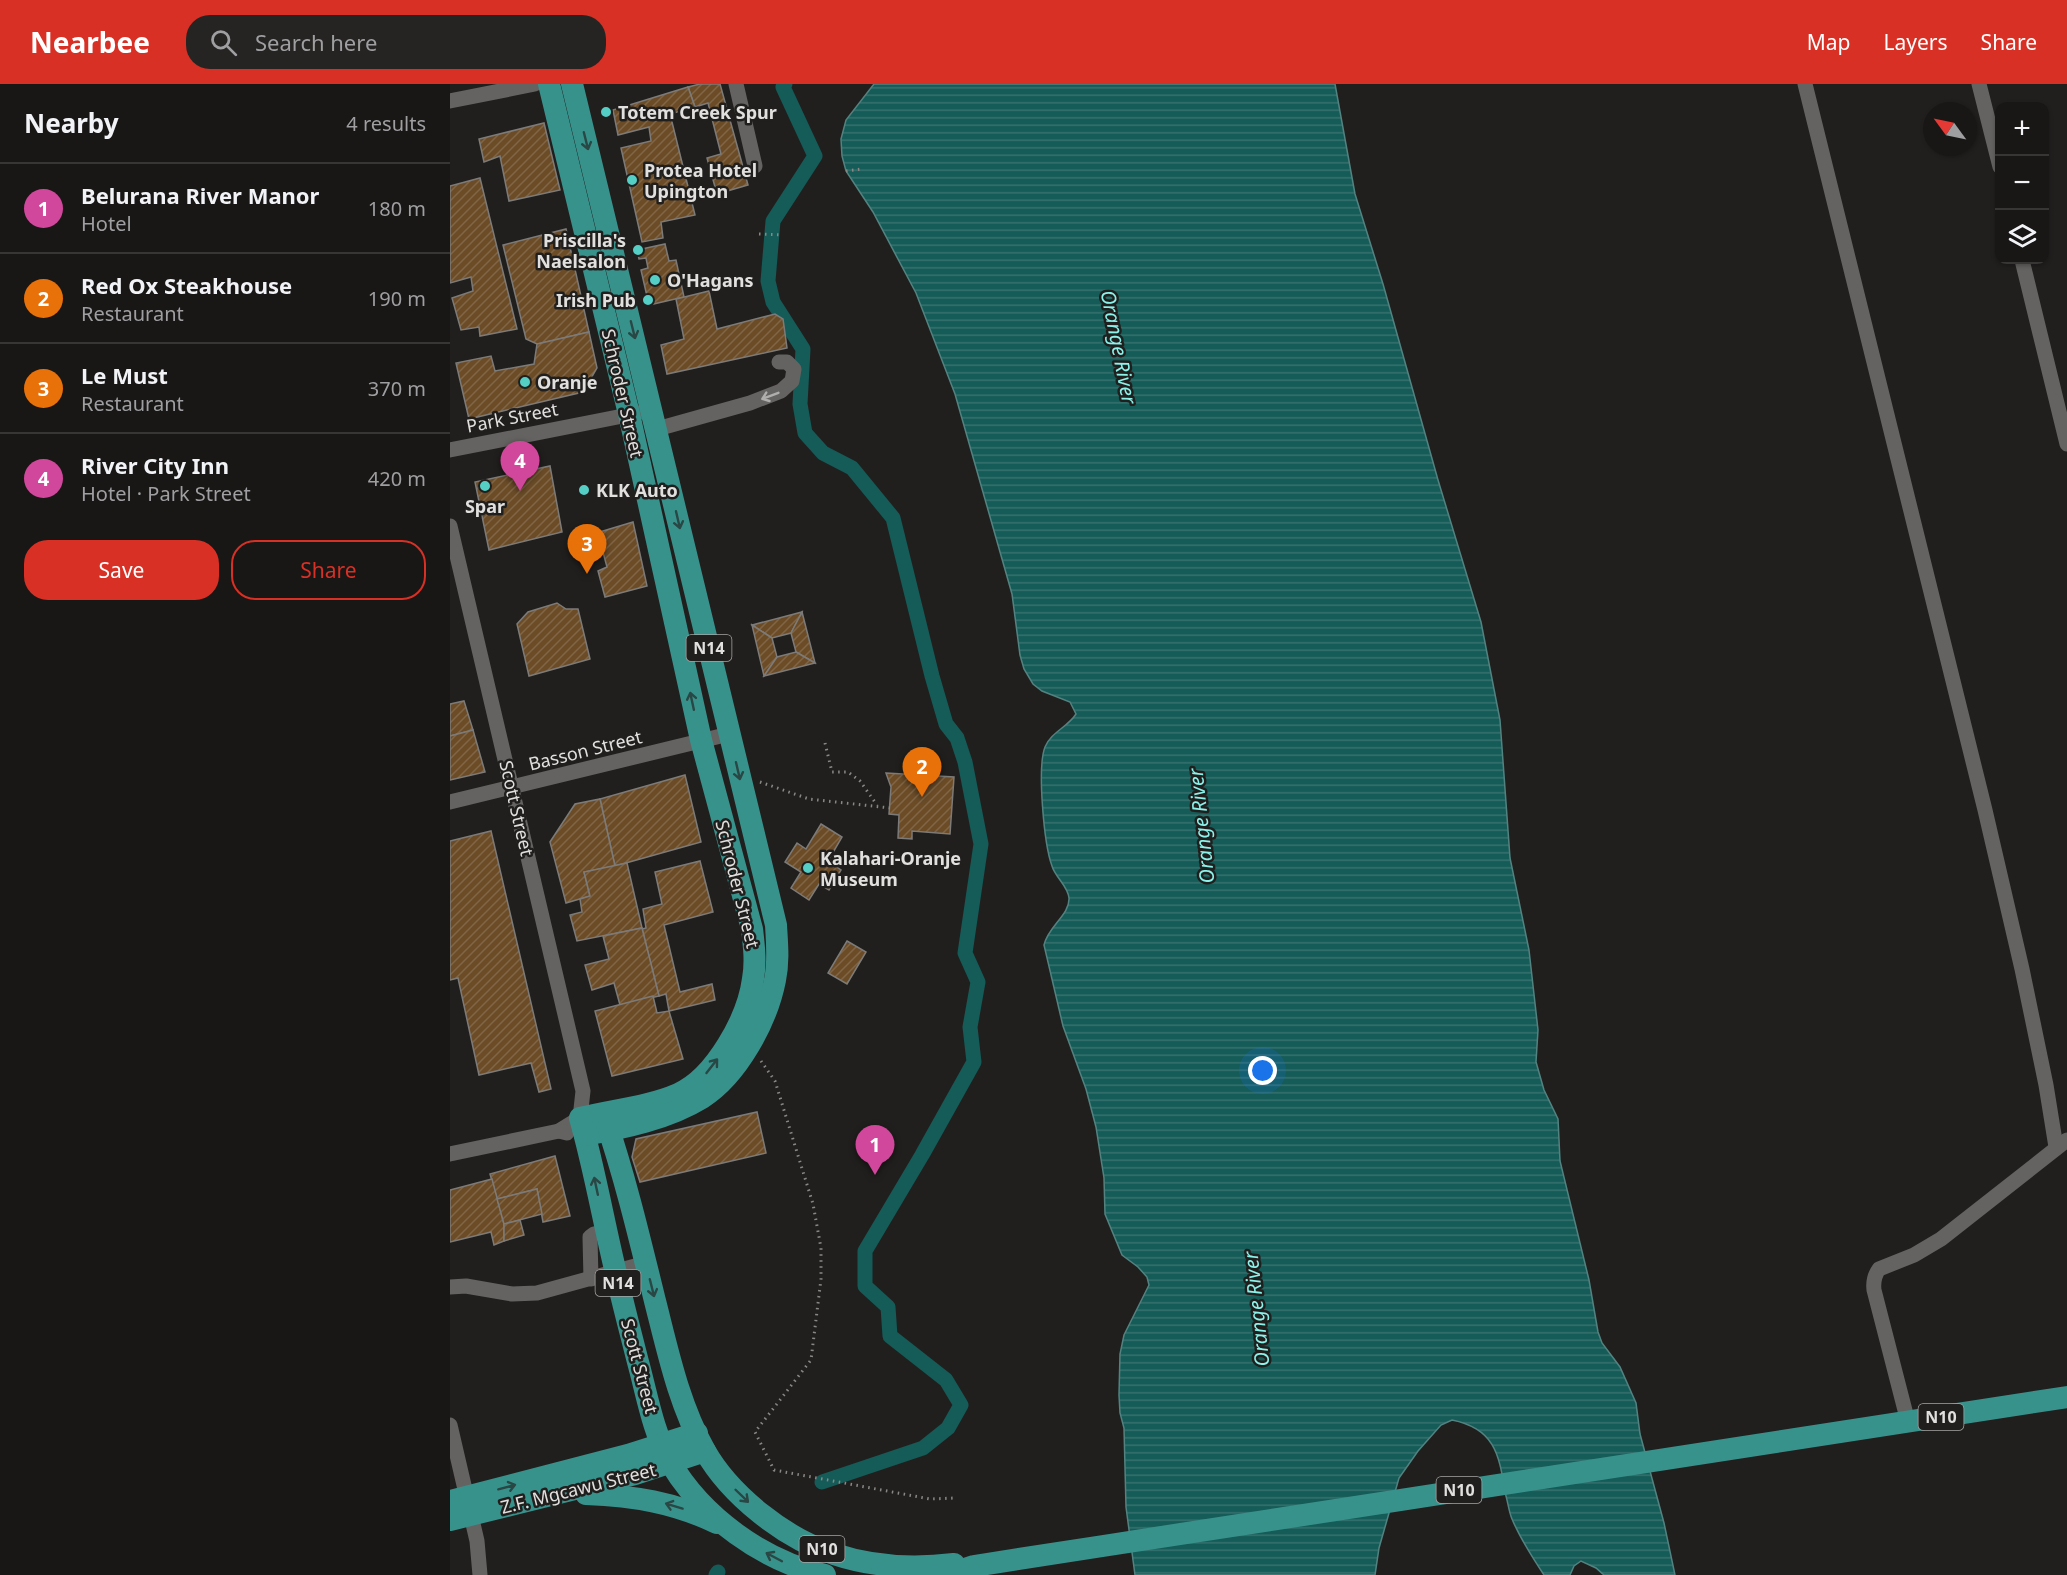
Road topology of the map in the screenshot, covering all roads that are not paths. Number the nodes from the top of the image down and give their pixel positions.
1 (535, 84) edge
2 (549, 84) edge
3 (572, 84) edge
4 (736, 84) edge
5 (1805, 84) edge
6 (1979, 84) edge
7 (450, 101) edge
8 (1997, 156) edge
9 (754, 166) dead end
10 (2023, 264) edge
11 (779, 362) dead end
12 (629, 414) junction
13 (654, 419) junction
14 (2067, 444) edge
15 (450, 450) edge
16 (450, 526) edge
17 (729, 734) junction
18 (701, 740) junction
19 (512, 788) junction
20 (450, 802) edge
21 (583, 1091) junction
22 (606, 1121) junction
23 (583, 1127) junction
24 (2061, 1144) edge
25 (450, 1154) edge
26 (606, 1231) junction
27 (646, 1263) junction
28 (615, 1273) junction
29 (591, 1279) junction
30 (450, 1287) edge
31 (2067, 1397) edge
32 (1908, 1422) junction
33 (450, 1425) edge
34 (701, 1442) junction
35 (667, 1455) junction
36 (564, 1492) junction
37 (459, 1508) edge
38 (729, 1528) junction
39 (974, 1566) junction
40 (480, 1575) edge
41 (825, 1575) edge
42 (939, 1575) edge

1 - 7 street
2 - 12 highway, Schroder Street / N14
3 -> 13 highway, Schroder Street / N14
4 - 9 street
5 - 24 street
6 - 8 street
10 - 14 street
11 -> 13 street, Park Street
12 - 13 street, Park Street
12 - 15 street, Park Street
18 -> 12 highway, Schroder Street / N14
13 -> 17 highway, Schroder Street / N14
16 - 19 street, Scott Street
17 - 18 street, Basson Street
17 -> 22 highway, Schroder Street / N14
18 - 19 street, Basson Street
22 -> 18 highway, Schroder Street / N14
19 - 20 street, Basson Street
19 - 21 street, Scott Street
21 - 22 street, Scott Street
21 - 23 street, Scott Street
22 - 23 highway, Schroder Street / N14
22 - 27 highway, Scott Street / N14
23 - 25 street, Schroder Street
26 -> 23 highway, Scott Street / N14
24 - 32 street
26 - 28 highway, Scott Street / N14
26 - 29 street
27 - 28 street
27 -> 34 highway, Scott Street / N14
28 - 29 street
28 - 35 highway, Scott Street / N14
29 - 30 street
31 - 32 highway, N10
32 - 39 highway, N10
33 - 37 street
34 - 35 highway, Z.F. Mgcawu Street
34 -> 39 highway, N10
35 - 36 highway, Z.F. Mgcawu Street
37 -> 35 highway, Z.F. Mgcawu Street
35 - 38 highway, N10
36 - 37 highway, Z.F. Mgcawu Street
38 -> 36 highway
37 - 40 street
41 -> 38 highway, N10
39 - 42 highway, N10

